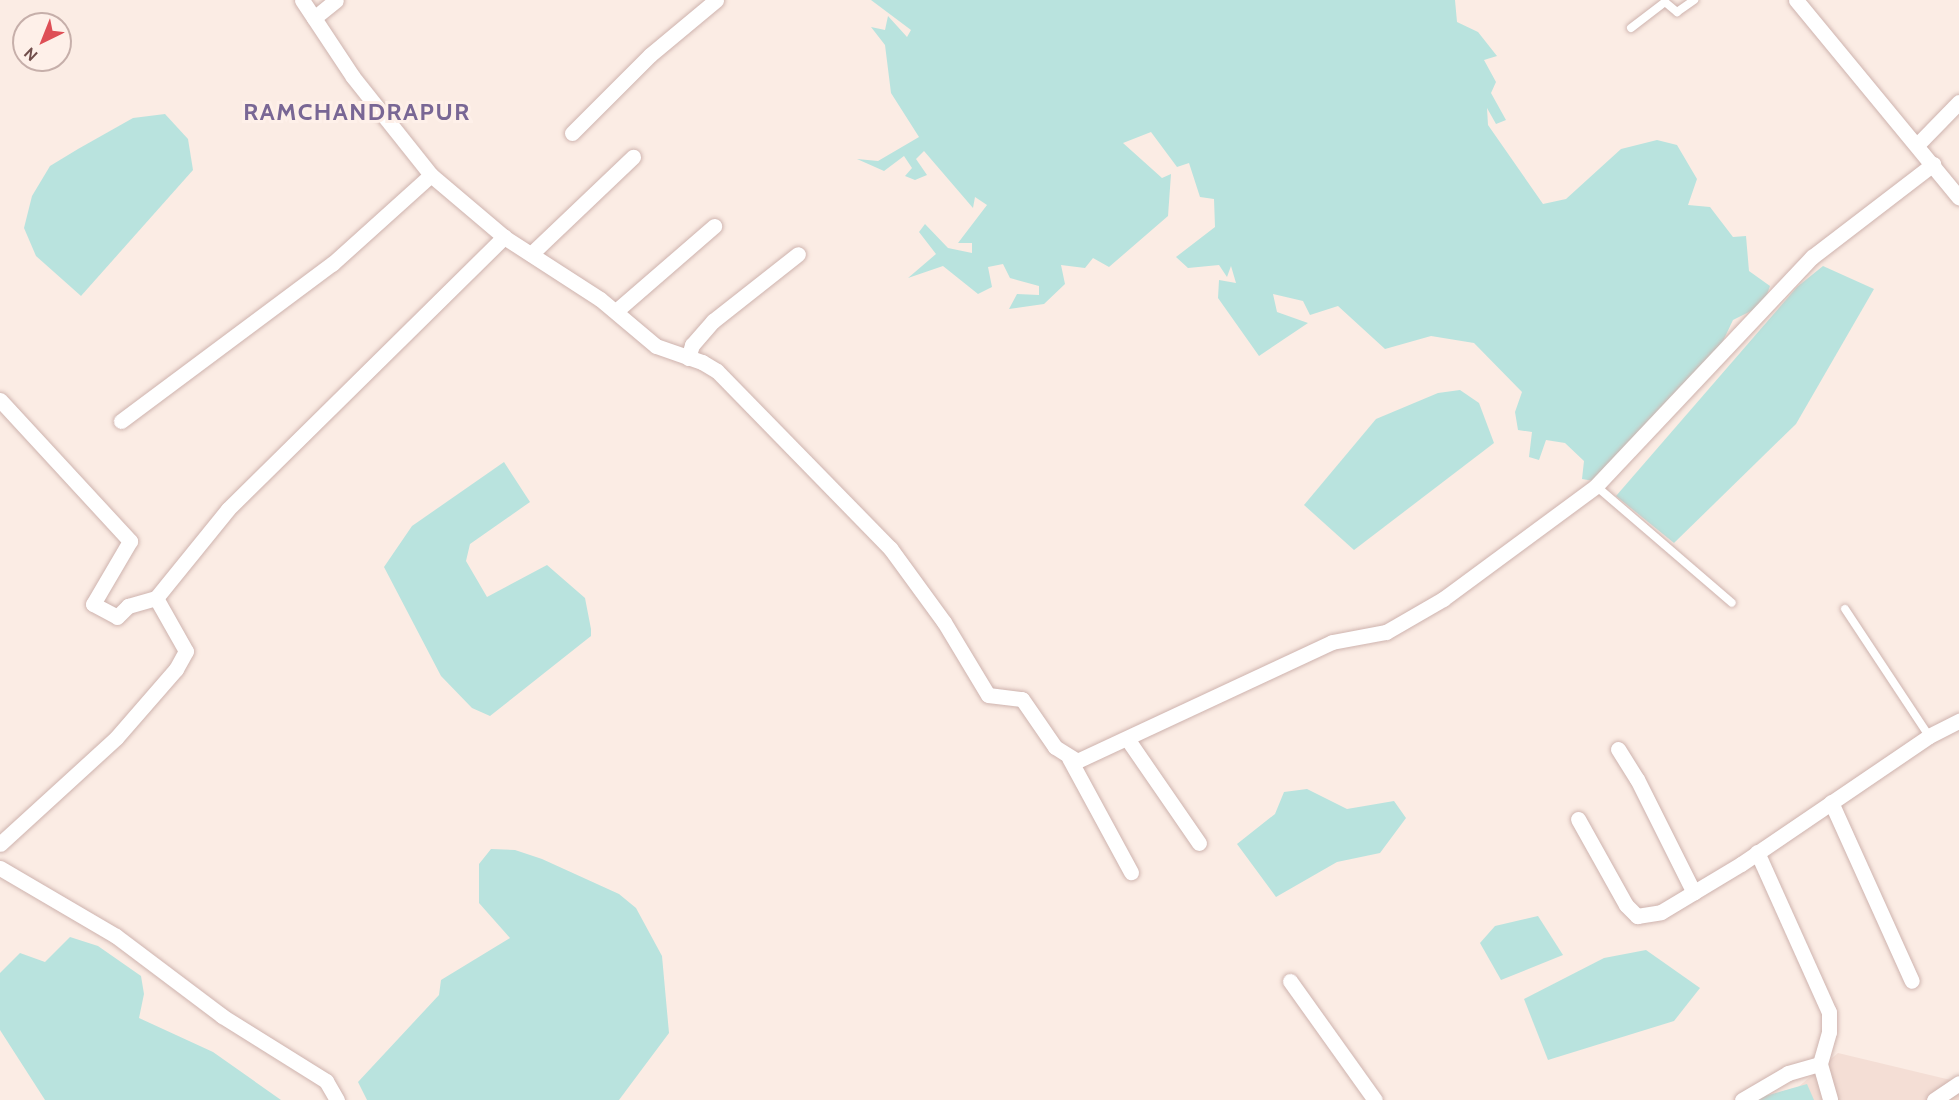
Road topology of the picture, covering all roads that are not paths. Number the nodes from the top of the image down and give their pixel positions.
1 (302, 0) edge
2 (336, 0) edge
3 (1694, 0) edge
4 (1796, 0) edge
5 (708, 2) edge
6 (314, 18) junction
7 (1631, 28) dead end
8 (1959, 102) edge
9 (572, 133) dead end
10 (1917, 145) junction
11 (633, 157) dead end
12 (1933, 164) junction
13 (431, 175) junction
14 (1959, 198) edge
15 (714, 226) dead end
16 (504, 237) junction
17 (531, 254) junction
18 (798, 254) dead end
19 (616, 311) junction
20 (688, 358) junction
21 (0, 399) edge
22 (121, 421) dead end
23 (1596, 486) junction
24 (156, 598) junction
25 (1732, 603) dead end
26 (1845, 609) dead end
27 (1959, 722) edge
28 (1929, 736) junction
29 (1128, 740) junction
30 (1618, 749) dead end
31 (1069, 758) junction
32 (1831, 802) junction
33 (1578, 819) dead end
34 (1199, 843) dead end
35 (0, 844) edge
36 (1757, 852) junction
37 (0, 868) edge
38 (1131, 872) dead end
39 (1694, 893) junction
40 (1290, 981) dead end
41 (1912, 981) dead end
42 (1820, 1064) junction
43 (1959, 1083) edge
44 (337, 1100) edge
45 (1375, 1100) edge
46 (1742, 1100) edge
47 (1830, 1100) edge
48 (1934, 1100) edge

1 - 6 street
2 - 6 street
3 - 7 lane
4 - 10 street
5 - 9 street
6 - 13 street
8 - 10 street
10 - 12 street
11 - 17 street
12 - 14 street
12 - 23 street
13 - 16 street
13 - 22 street
15 - 19 street
16 - 17 street
16 - 24 street
17 - 19 street
18 - 20 street
19 - 20 street
20 - 31 street
21 - 24 street
23 - 25 lane
23 - 29 street
24 - 35 street
26 - 28 lane
27 - 28 street
28 - 32 street
29 - 31 street
29 - 34 street
30 - 39 street
31 - 38 street
32 - 36 street
32 - 41 street
33 - 39 street
36 - 39 street
36 - 42 street
37 - 44 street
40 - 45 street
42 - 46 street
42 - 47 street
43 - 48 street

